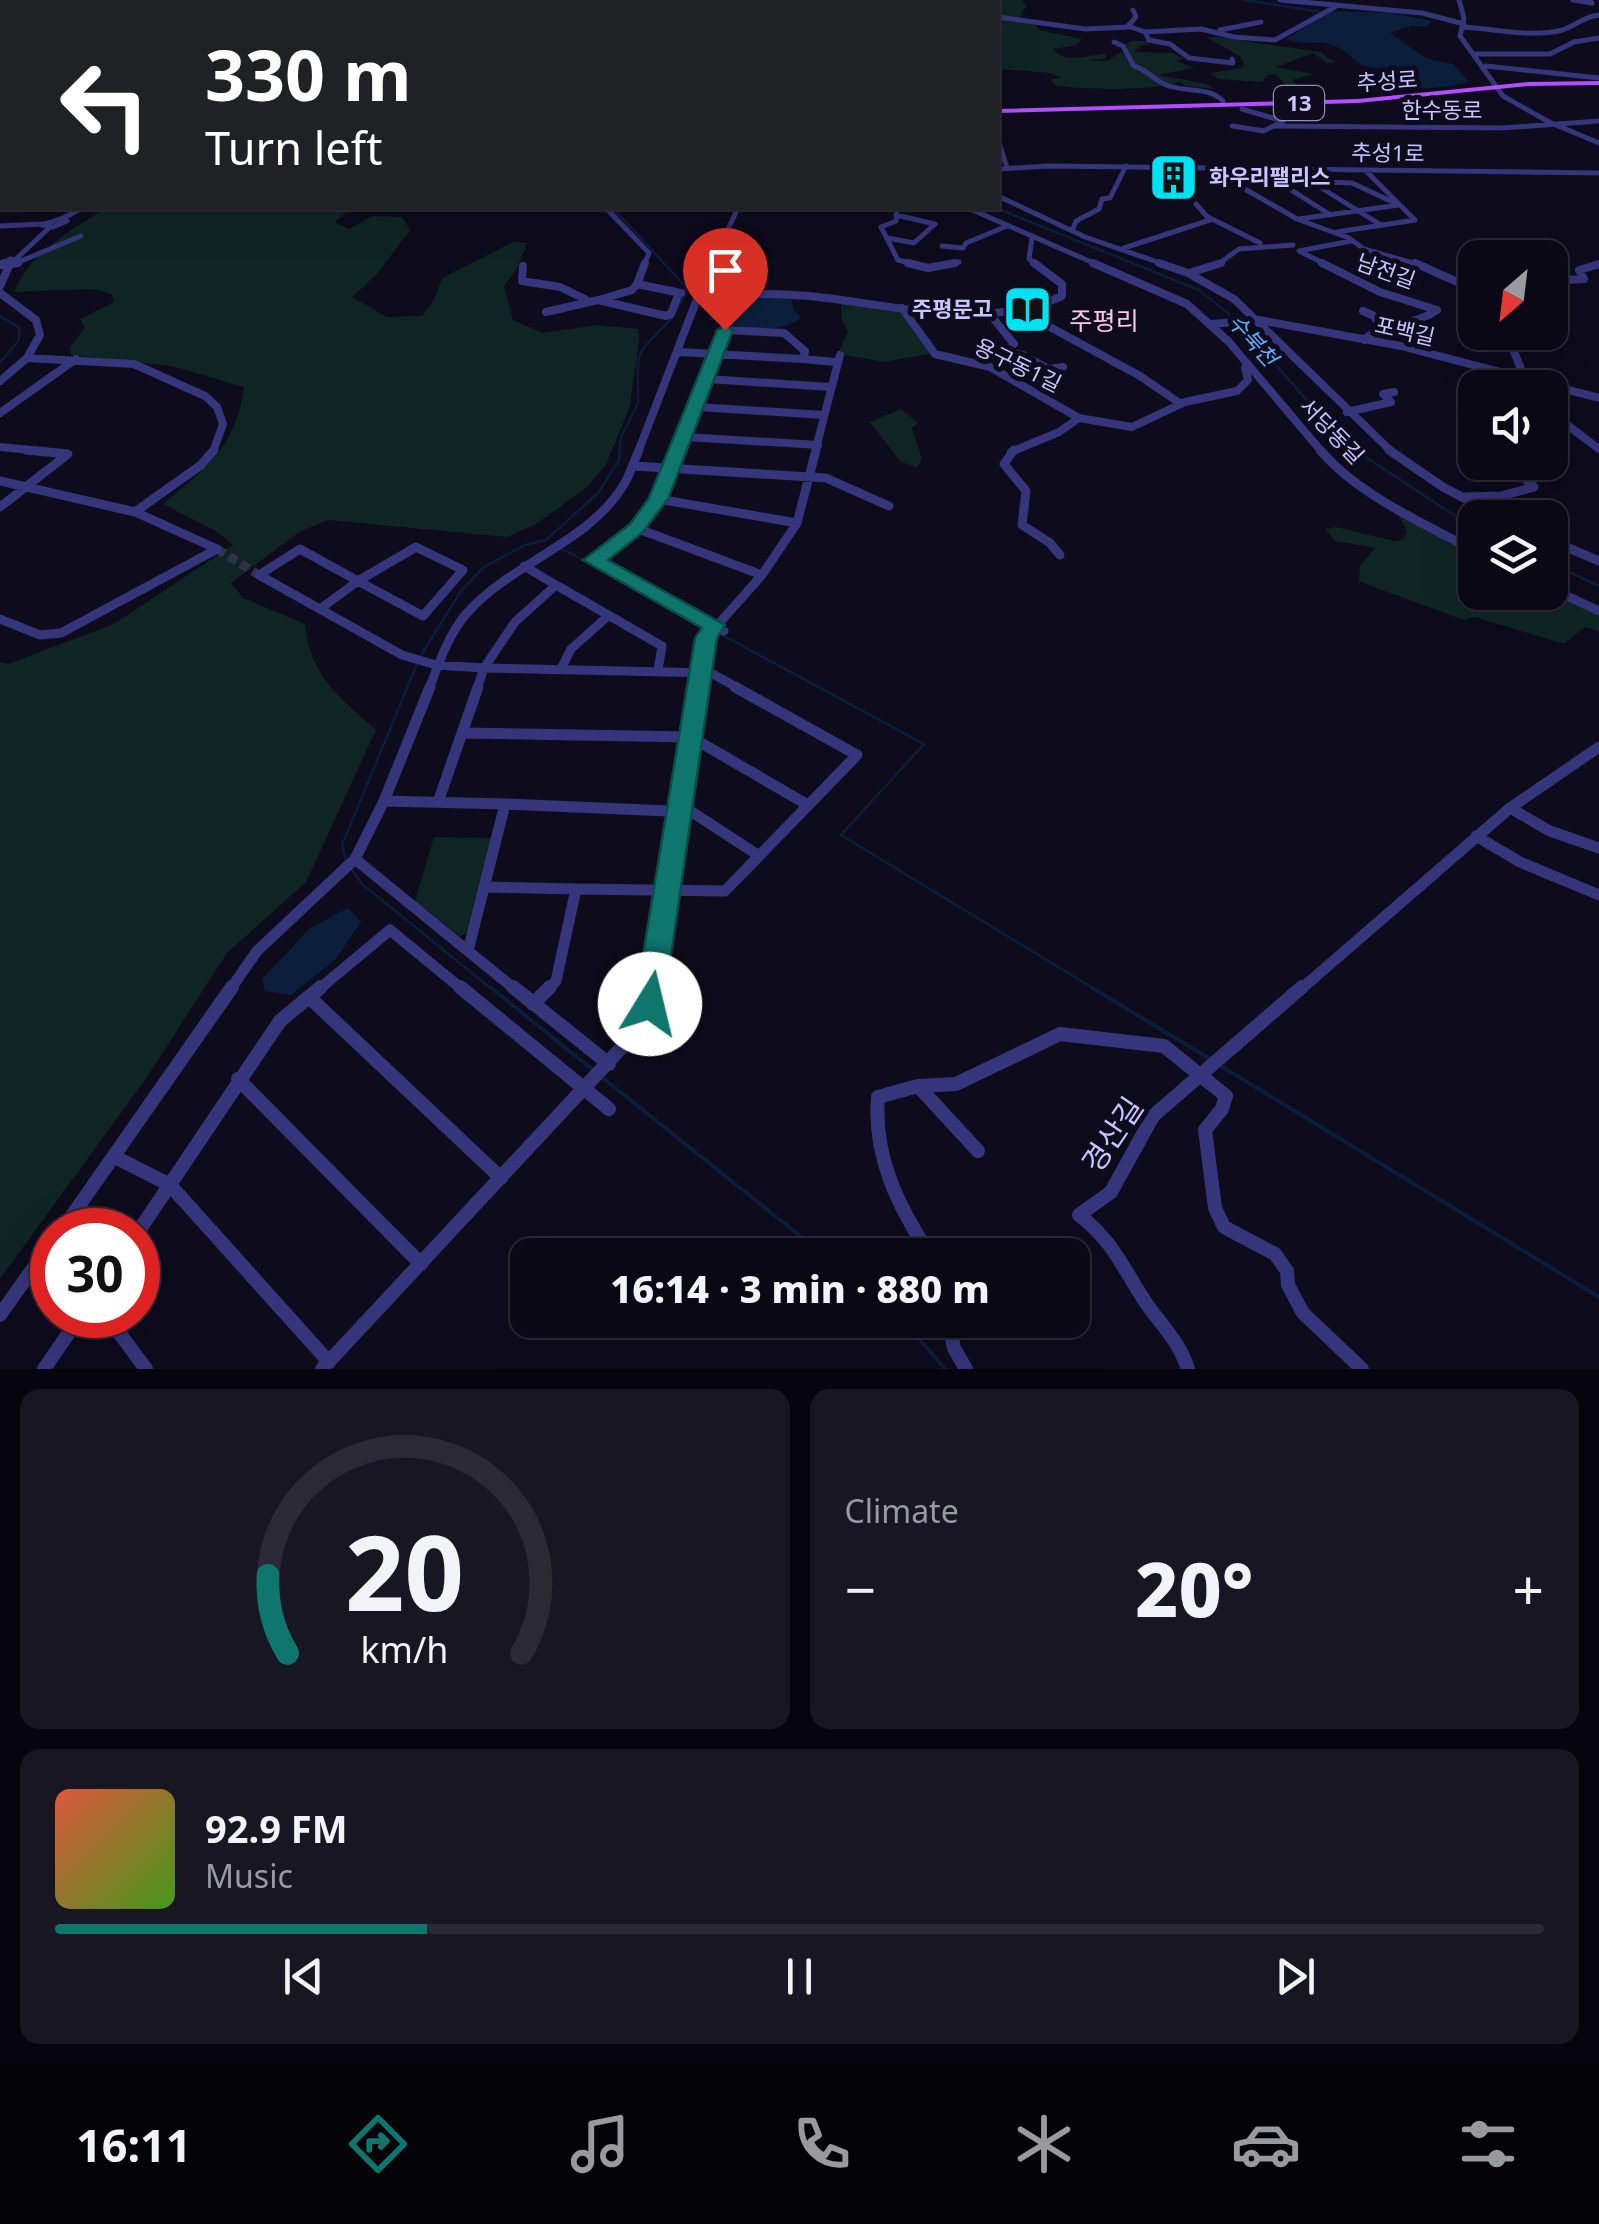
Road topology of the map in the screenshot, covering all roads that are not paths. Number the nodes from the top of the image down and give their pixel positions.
1 (1280, 0) edge
2 (1458, 0) edge
3 (1573, 0) edge
4 (1591, 2) edge
5 (1335, 7) junction
6 (1133, 10) dead end
7 (1599, 14) edge
8 (1000, 17) edge
9 (1262, 22) dead end
10 (1464, 25) junction
11 (1129, 27) junction
12 (1145, 32) junction
13 (1214, 32) junction
14 (1599, 38) edge
15 (1476, 54) junction
16 (1232, 59) dead end
17 (1486, 66) junction
18 (1599, 81) edge
19 (1496, 86) junction
20 (1223, 101) dead end
21 (1242, 109) dead end
22 (1000, 110) edge
23 (1000, 110) edge
24 (1550, 122) junction
25 (1599, 122) edge
26 (1232, 126) dead end
27 (1274, 126) junction
28 (1599, 143) edge
29 (1000, 145) edge
30 (1126, 166) junction
31 (1007, 168) junction
32 (1208, 168) junction
33 (1000, 169) edge
34 (1365, 170) junction
35 (1599, 172) edge
36 (1227, 179) junction
37 (1276, 180) junction
38 (1311, 181) junction
39 (1000, 197) edge
40 (1196, 204) dead end
41 (79, 210) edge
42 (608, 210) edge
43 (737, 210) edge
44 (898, 210) edge
45 (972, 210) edge
46 (1359, 210) junction
47 (1330, 214) junction
48 (1210, 218) junction
49 (1297, 219) junction
50 (0, 226) edge
51 (46, 226) junction
52 (1007, 226) junction
53 (1382, 226) junction
54 (1072, 231) junction
55 (1336, 232) junction
56 (82, 236) dead end
57 (888, 238) junction
58 (1032, 238) junction
59 (1280, 241) dead end
60 (1352, 241) junction
61 (1260, 243) dead end
62 (1293, 245) junction
63 (942, 246) dead end
64 (1304, 247) junction
65 (1118, 249) junction
66 (18, 260) junction
67 (960, 262) dead end
68 (4, 264) edge
69 (1599, 264) edge
70 (524, 266) dead end
71 (1188, 273) junction
72 (1568, 280) edge
73 (1458, 283) edge
74 (637, 284) junction
75 (0, 290) edge
76 (700, 294) junction
77 (598, 300) junction
78 (902, 308) junction
79 (1017, 309) junction
80 (1363, 311) dead end
81 (546, 312) dead end
82 (988, 312) junction
83 (1257, 320) junction
84 (1211, 324) junction
85 (1378, 324) junction
86 (1364, 340) junction
87 (679, 352) junction
88 (1236, 352) junction
89 (716, 354) junction
90 (1022, 354) dead end
91 (26, 358) junction
92 (76, 359) junction
93 (804, 359) junction
94 (1032, 360) dead end
95 (1064, 367) dead end
96 (1480, 370) edge
97 (707, 379) junction
98 (0, 380) edge
99 (830, 387) junction
100 (1394, 392) dead end
101 (1568, 392) edge
102 (1599, 398) edge
103 (1180, 404) junction
104 (697, 407) junction
105 (0, 412) edge
106 (1347, 412) junction
107 (824, 415) junction
108 (1080, 418) junction
109 (1568, 426) edge
110 (686, 437) junction
111 (818, 445) junction
112 (0, 447) edge
113 (1599, 449) edge
114 (634, 466) junction
115 (672, 470) junction
116 (811, 477) junction
117 (1527, 480) edge
118 (0, 481) edge
119 (30, 485) junction
120 (1464, 498) junction
121 (658, 499) junction
122 (1468, 500) edge
123 (889, 506) dead end
124 (0, 507) edge
125 (134, 512) junction
126 (797, 523) junction
127 (636, 528) junction
128 (1458, 542) edge
129 (1568, 548) edge
130 (1060, 555) dead end
131 (1599, 561) edge
132 (524, 566) junction
133 (762, 575) junction
134 (356, 583) junction
135 (556, 585) junction
136 (1568, 596) edge
137 (320, 609) junction
138 (1599, 611) edge
139 (608, 616) junction
140 (0, 619) edge
141 (719, 628) junction
142 (433, 665) junction
143 (484, 668) junction
144 (561, 669) junction
145 (658, 670) junction
146 (701, 672) junction
147 (464, 733) junction
148 (691, 737) junction
149 (1599, 748) edge
150 (384, 801) junction
151 (438, 802) junction
152 (505, 804) junction
153 (808, 805) junction
154 (1510, 808) junction
155 (680, 810) junction
156 (1476, 836) junction
157 (1599, 848) edge
158 (758, 856) junction
159 (355, 859) junction
160 (486, 886) junction
161 (576, 889) junction
162 (668, 891) junction
163 (1599, 895) edge
164 (468, 951) junction
165 (309, 997) junction
166 (533, 1004) junction
167 (609, 1064) junction
168 (1210, 1068) junction
169 (238, 1079) junction
170 (918, 1086) junction
171 (585, 1091) junction
172 (609, 1109) dead end
173 (978, 1151) dead end
174 (114, 1156) junction
175 (502, 1178) junction
176 (170, 1184) junction
177 (77, 1208) edge
178 (154, 1208) edge
179 (919, 1238) edge
180 (421, 1264) junction
181 (30, 1273) edge
182 (0, 1315) edge
183 (65, 1338) edge
184 (123, 1338) edge
185 (952, 1338) edge
186 (325, 1366) edge
187 (44, 1369) edge
188 (146, 1369) edge
189 (966, 1369) edge
190 (1188, 1369) edge
191 (1362, 1369) edge

1 - 5 street
2 - 10 street, 한수동로
3 - 4 street
4 - 7 street
5 - 10 street
5 - 13 street
6 - 11 street
7 - 10 street
8 - 11 street
9 - 13 street
10 - 15 street, 한수동로
11 - 12 street
12 - 13 street
12 - 16 street
12 - 20 street
14 - 15 street
15 - 17 street, 한수동로
17 - 18 street
17 - 19 street, 한수동로
18 - 19 main road, 추성로 / 13
18 - 19 main road, 추성로 / 13
19 - 22 main road, 추성로 / 13
19 - 23 main road, 추성로 / 13
19 - 24 street, 한수동로
21 - 27 street
24 - 25 street
24 - 27 street, 한수동로
24 - 28 street, 한수동로
26 - 27 street, 한수동로
29 - 31 street
30 - 31 street, 추성1로
30 - 32 street, 추성1로
30 - 54 street
31 - 33 street, 추성1로
32 - 34 street, 추성1로
32 - 36 street, 남전길
34 - 35 street, 추성1로
34 - 53 street
36 - 37 street
36 - 49 street, 남전길
37 - 38 street
37 - 47 street
38 - 46 street
38 - 46 street
39 - 54 street
40 - 48 street
41 - 51 street
42 - 74 street
43 - 76 street
44 - 57 street
44 - 57 street
45 - 52 street, 서당동길
46 - 47 street
46 - 53 street
47 - 49 street
48 - 61 street
48 - 65 street
49 - 55 street, 남전길
50 - 51 street
51 - 66 street
52 - 58 street, 서당동길
52 - 63 street
53 - 55 street
54 - 65 street
55 - 60 street, 남전길
56 - 66 street
57 - 67 street
58 - 79 street
58 - 84 street, 서당동길
59 - 62 street
60 - 64 street, 남전길
60 - 73 street, 남전길
62 - 64 street
62 - 71 street
64 - 85 street, 남전길
65 - 71 street
66 - 68 street
68 - 75 street
69 - 72 street
70 - 77 street
71 - 83 street
74 - 77 street
74 - 77 street
75 - 91 street
76 - 78 street
76 - 87 street
77 - 81 street
78 - 82 street
78 - 108 street, 용구동1길
79 - 82 street
79 - 103 street, 용구동1길
80 - 85 street
82 - 90 street, 용구동1길
83 - 84 street
83 - 86 street, 포백길
83 - 106 street
84 - 88 street, 서당동길
85 - 86 street
86 - 96 street, 포백길
87 - 89 street
87 - 114 street
88 - 103 street, 용구동1길
88 - 128 street, 서당동길
89 - 93 street
89 - 93 street
89 - 97 street
91 - 92 street
91 - 98 street
92 - 105 street
92 - 125 street
93 - 99 street
94 - 95 street, 용구동1길
97 - 99 street
97 - 104 street
99 - 107 street
100 - 106 street
101 - 102 street, 포백길
103 - 108 street, 용구동1길
104 - 107 street
104 - 110 street
106 - 120 street
107 - 111 street
108 - 130 street, 용구동1길
109 - 113 street
110 - 111 street
110 - 115 street
111 - 116 street
112 - 119 street
114 - 115 street
114 - 132 street
115 - 116 street
115 - 121 street
116 - 123 street
116 - 126 street
117 - 120 street
118 - 119 street
119 - 124 street
119 - 125 street
120 - 122 street
121 - 126 street
121 - 127 street
125 - 140 street
126 - 133 street
127 - 133 street
127 - 141 street
129 - 131 street
132 - 135 street
132 - 142 street
133 - 141 street
134 - 134 street
134 - 137 street
134 - 137 street
135 - 139 street
135 - 143 street
136 - 138 street
137 - 142 street
139 - 144 street
139 - 145 street
141 - 146 street
142 - 143 street
142 - 150 street
143 - 144 street
143 - 147 street
144 - 145 street
145 - 146 street
146 - 148 street
146 - 153 street
147 - 148 street
147 - 151 street
148 - 153 street
148 - 155 street
149 - 154 street
150 - 151 street
150 - 159 street
151 - 152 street
152 - 155 street
152 - 160 street
153 - 158 street
154 - 156 street
154 - 157 street
155 - 158 street
155 - 162 street
156 - 163 street
156 - 168 street
158 - 162 street
159 - 164 street
159 - 174 street
160 - 161 street
160 - 164 street
161 - 162 street
161 - 166 street
162 - 167 street
164 - 166 street
165 - 169 street
165 - 171 street
165 - 175 street
166 - 167 street
167 - 171 street
168 - 170 street
168 - 190 street, 경산길
168 - 191 street
169 - 176 street
169 - 180 street
170 - 173 street
170 - 179 street
171 - 172 street
171 - 175 street
174 - 176 street
174 - 177 street
175 - 180 street
176 - 178 street
176 - 186 street
180 - 186 street
181 - 182 street
183 - 187 street
184 - 188 street
185 - 189 street

